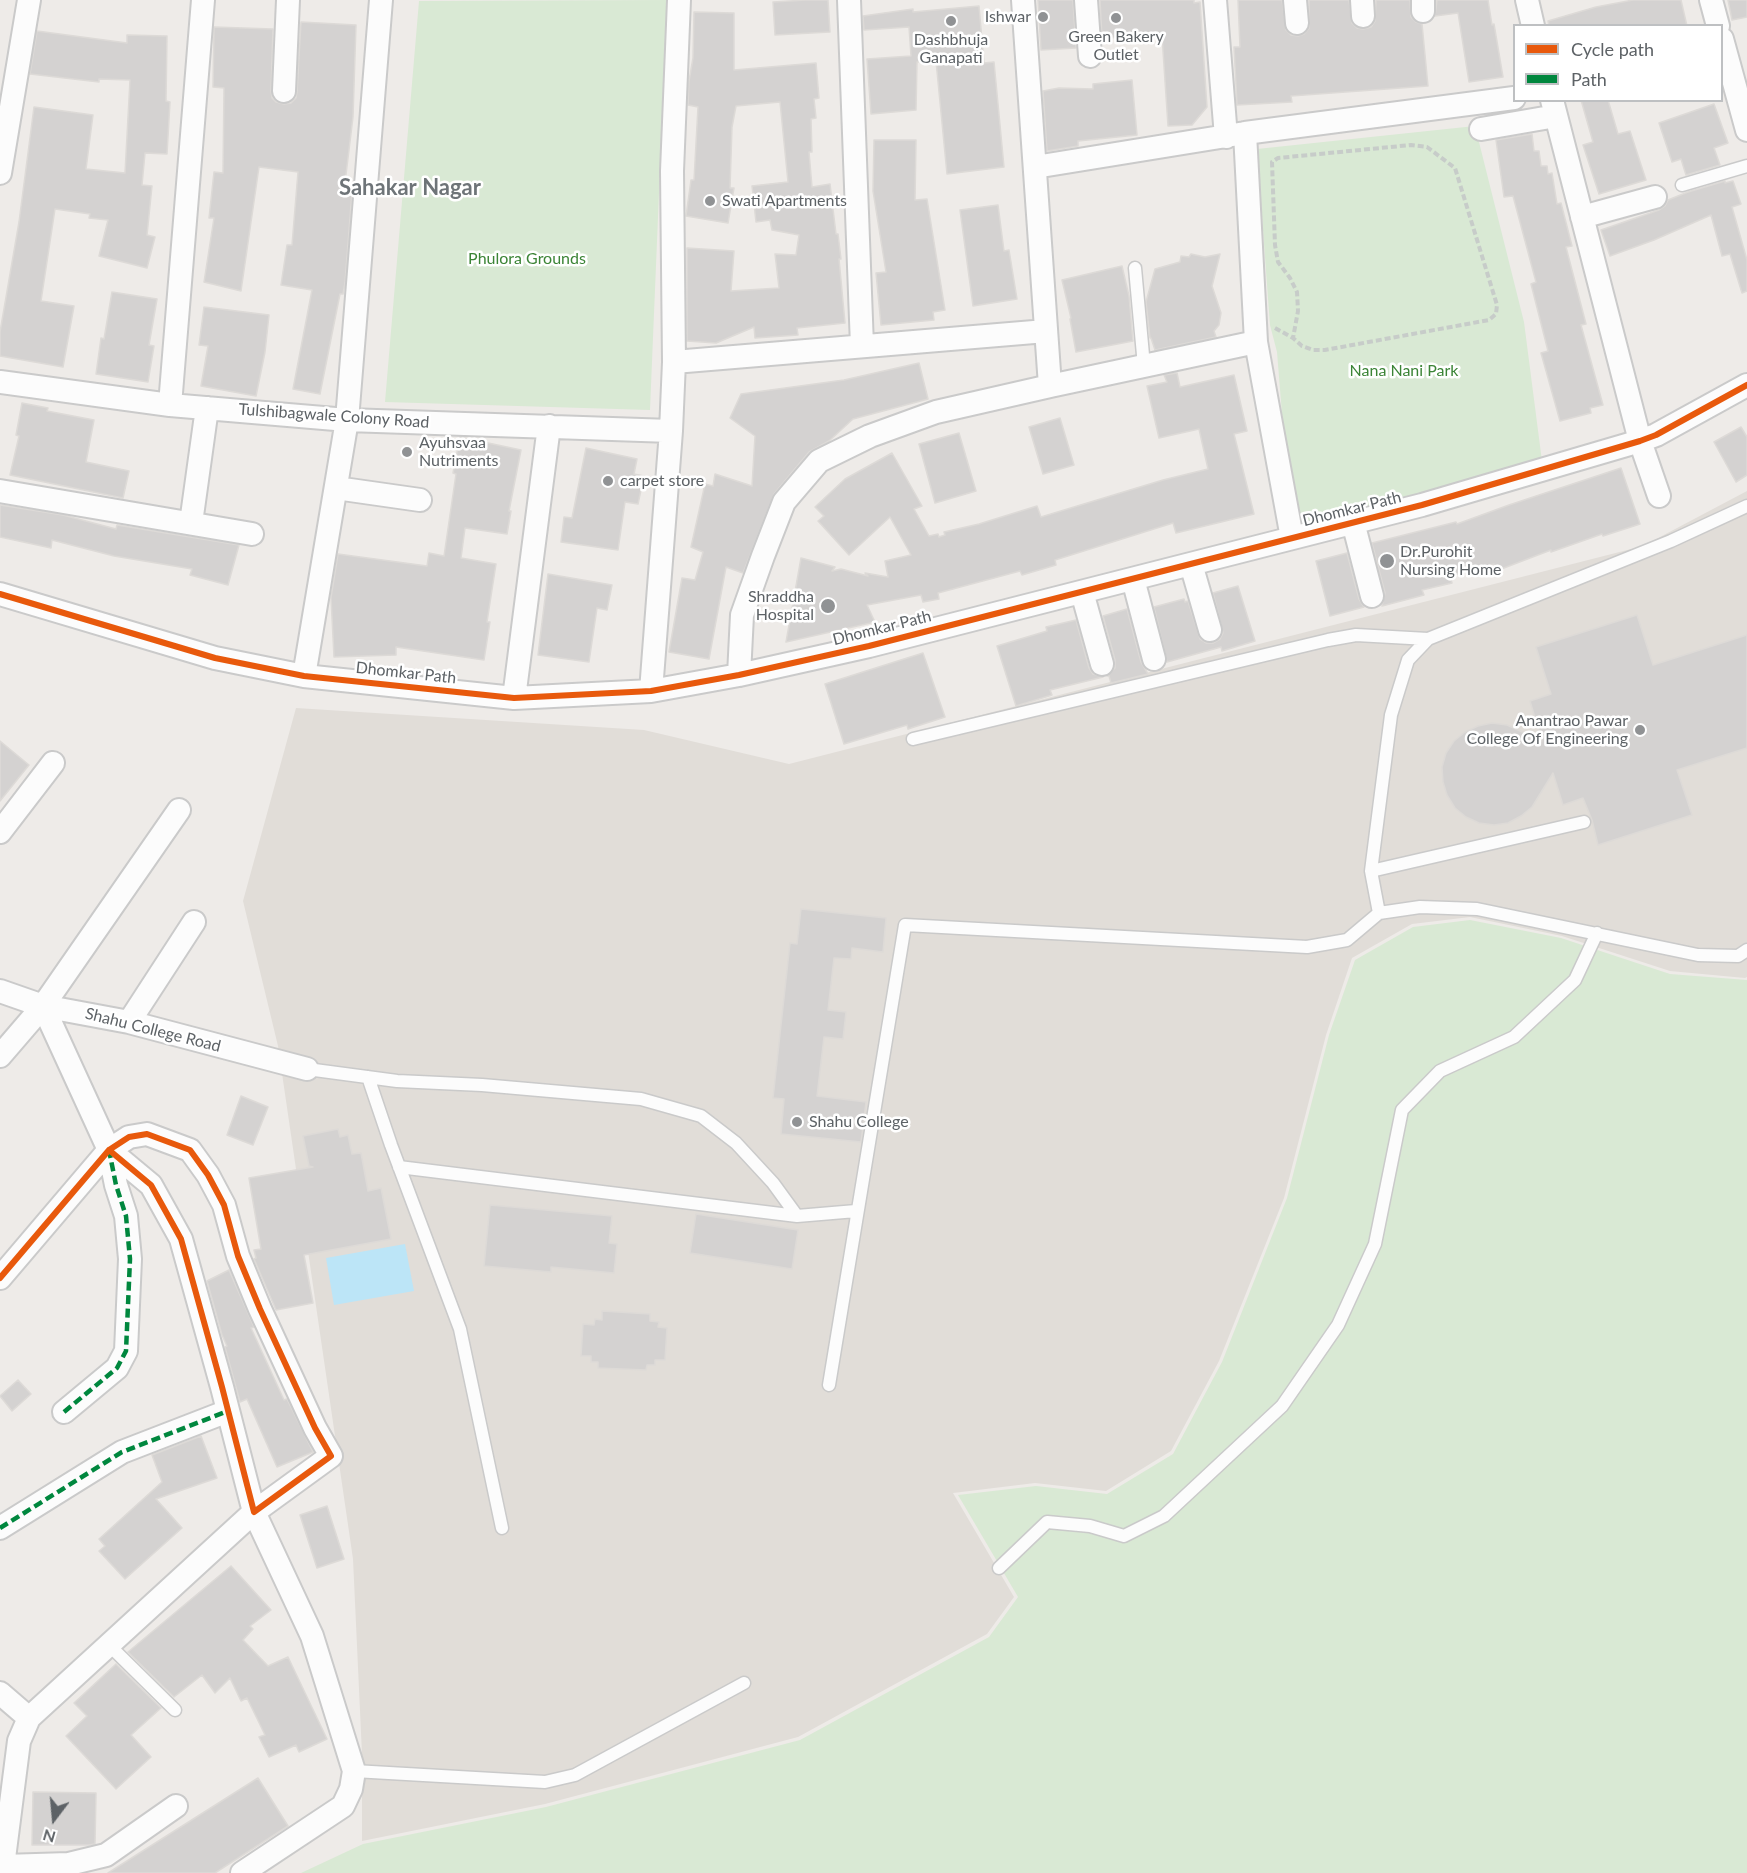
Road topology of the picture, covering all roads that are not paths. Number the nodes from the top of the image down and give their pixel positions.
1 (29, 0) edge
2 (203, 0) edge
3 (288, 0) edge
4 (381, 0) edge
5 (679, 0) edge
6 (849, 0) edge
7 (1023, 0) edge
8 (1086, 0) edge
9 (1215, 0) edge
10 (1295, 0) edge
11 (1527, 0) edge
12 (1710, 0) edge
13 (1297, 23) dead end
14 (1533, 24) edge
15 (1717, 24) edge
16 (1723, 43) edge
17 (1090, 56) dead end
18 (284, 91) dead end
19 (1513, 98) edge
20 (1554, 108) edge
21 (1480, 129) dead end
22 (1747, 130) edge
23 (1235, 135) junction
24 (1747, 166) edge
25 (1035, 167) junction
26 (0, 173) edge
27 (1682, 185) dead end
28 (1655, 197) dead end
29 (1582, 217) junction
30 (1135, 268) dead end
31 (1046, 331) junction
32 (1256, 342) junction
33 (862, 346) junction
34 (674, 362) junction
35 (1144, 366) junction
36 (0, 382) edge
37 (1747, 385) edge
38 (1050, 386) junction
39 (170, 405) junction
40 (207, 408) junction
41 (347, 420) junction
42 (549, 426) junction
43 (670, 431) junction
44 (1640, 441) junction
45 (336, 488) junction
46 (0, 491) edge
47 (1659, 496) dead end
48 (420, 500) dead end
49 (1747, 506) edge
50 (1353, 522) junction
51 (191, 524) junction
52 (252, 534) dead end
53 (1292, 538) junction
54 (1191, 564) junction
55 (1133, 579) junction
56 (1082, 592) junction
57 (0, 594) edge
58 (1372, 596) dead end
59 (1210, 630) dead end
60 (1428, 639) junction
61 (1154, 659) dead end
62 (1102, 664) dead end
63 (739, 675) junction
64 (304, 676) junction
65 (651, 691) junction
66 (514, 698) junction
67 (914, 738) dead end
68 (53, 763) dead end
69 (179, 810) dead end
70 (1584, 822) dead end
71 (0, 832) edge
72 (1371, 871) junction
73 (1379, 913) junction
74 (194, 922) dead end
75 (1597, 933) junction
76 (1747, 950) edge
77 (0, 991) edge
78 (43, 1006) junction
79 (129, 1022) junction
80 (0, 1056) edge
81 (307, 1069) joint
82 (368, 1077) junction
83 (109, 1150) junction
84 (399, 1167) junction
85 (856, 1211) junction
86 (797, 1216) junction
87 (0, 1278) edge
88 (829, 1385) dead end
89 (228, 1411) junction
90 (64, 1412) dead end
91 (254, 1512) junction
92 (0, 1528) edge
93 (502, 1528) dead end
94 (999, 1568) dead end
95 (109, 1645) junction
96 (744, 1683) dead end
97 (0, 1693) edge
98 (175, 1710) dead end
99 (29, 1718) junction
100 (354, 1771) junction
101 (176, 1806) dead end
102 (1, 1869) edge
103 (242, 1873) edge

1 - 26 street
2 - 39 street
3 - 18 street
4 - 41 street
5 - 34 street
6 - 33 street
7 - 25 street
8 - 17 street
9 - 23 street
10 - 13 street
11 - 14 street
12 - 15 street
16 - 22 street
19 - 23 street
20 - 21 street
20 - 29 street
23 - 25 street
23 - 32 street
24 - 27 lane
25 - 31 street
28 - 29 street
29 - 44 street
30 - 35 lane
31 - 33 street
31 - 38 street
32 - 35 street
32 - 53 street
33 - 34 street
34 - 43 street
35 - 38 street
36 - 39 street, Tulshibagwale Colony Road
37 - 44 street, Dhomkar Path
38 - 63 street
39 - 40 street, Tulshibagwale Colony Road
40 - 41 street, Tulshibagwale Colony Road
40 - 51 street
41 - 42 street, Tulshibagwale Colony Road
41 - 45 street
42 - 43 street, Tulshibagwale Colony Road
42 - 66 street
43 - 65 street
44 - 47 street
44 - 50 street, Dhomkar Path
45 - 48 street
45 - 64 street
46 - 51 street
49 - 60 lane
50 - 53 street, Dhomkar Path
50 - 58 street
51 - 52 street
53 - 54 street, Dhomkar Path
54 - 55 street, Dhomkar Path
54 - 59 street
55 - 56 street, Dhomkar Path
55 - 61 street
56 - 62 street
56 - 63 street, Dhomkar Path
57 - 64 street, Dhomkar Path
60 - 67 lane
60 - 72 lane
63 - 65 street, Dhomkar Path
64 - 66 street, Dhomkar Path
65 - 66 street, Dhomkar Path
68 - 71 street
69 - 78 street
70 - 72 lane
72 - 73 lane
73 - 75 lane
73 - 85 lane
74 - 79 street
75 - 76 lane
75 - 94 lane
77 - 78 street, Shahu College Road
78 - 79 street, Shahu College Road
78 - 80 street
78 - 83 street
79 - 81 street, Shahu College Road
81 - 82 lane
82 - 84 lane
82 - 86 lane
83 - 87 street
83 - 89 street
83 - 90 street
83 - 91 street
84 - 86 lane
84 - 93 lane
85 - 86 lane
85 - 88 lane
89 - 91 street
89 - 92 street
91 - 95 street
91 - 100 street
95 - 98 lane
95 - 99 street
96 - 100 lane
97 - 99 street
99 - 102 street
100 - 103 street
101 - 102 street

